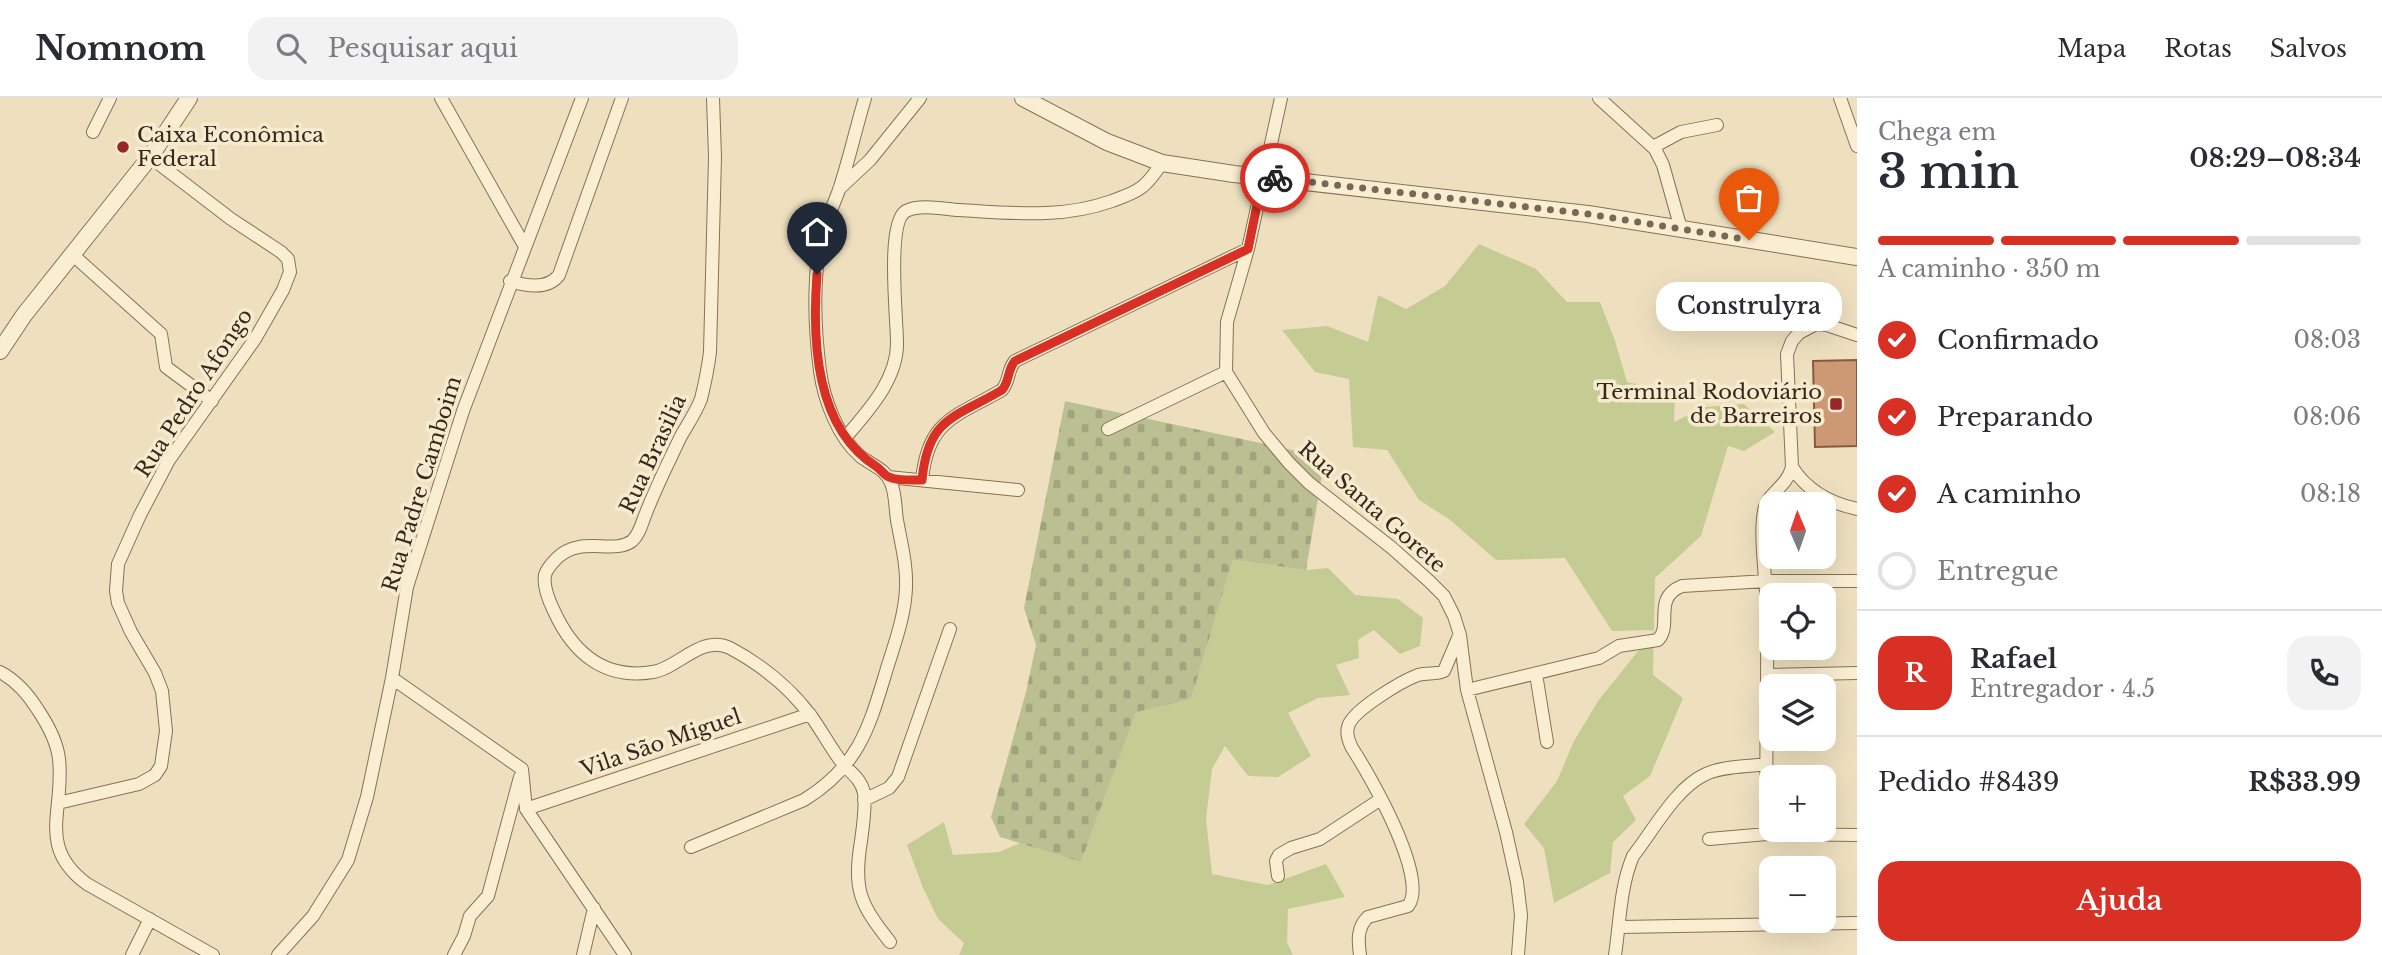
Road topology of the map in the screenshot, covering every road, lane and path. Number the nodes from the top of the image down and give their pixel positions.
1 (110, 98) edge
2 (189, 98) edge
3 (441, 98) edge
4 (582, 98) edge
5 (622, 98) edge
6 (713, 98) edge
7 (865, 98) edge
8 (920, 98) edge
9 (1023, 98) edge
10 (1281, 98) edge
11 (1599, 98) edge
12 (1840, 98) edge
13 (1717, 125) dead end
14 (93, 132) dead end
15 (1857, 146) edge
16 (1653, 147) junction
17 (150, 158) junction
18 (1162, 163) junction
19 (1263, 176) junction
20 (839, 189) junction
21 (1681, 229) junction
22 (524, 245) junction
23 (1248, 249) junction
24 (73, 255) junction
25 (1857, 257) edge
26 (510, 281) junction
27 (1857, 335) edge
28 (0, 351) edge
29 (1226, 372) junction
30 (212, 401) junction
31 (1108, 429) dead end
32 (845, 438) junction
33 (1792, 467) junction
34 (888, 477) junction
35 (922, 480) junction
36 (1018, 490) dead end
37 (1857, 509) edge
38 (1767, 581) junction
39 (1857, 581) edge
40 (950, 629) dead end
41 (1460, 635) junction
42 (0, 672) edge
43 (1857, 673) edge
44 (1536, 674) junction
45 (1768, 674) edge
46 (1812, 674) edge
47 (392, 678) junction
48 (1467, 690) junction
49 (810, 714) junction
50 (1547, 743) dead end
51 (1766, 751) edge
52 (1766, 764) joint
53 (845, 766) junction
54 (522, 769) junction
55 (1381, 799) junction
56 (864, 800) junction
57 (58, 803) junction
58 (526, 809) junction
59 (1759, 835) edge
60 (1836, 835) edge
61 (1857, 835) edge
62 (1709, 839) dead end
63 (691, 847) dead end
64 (1278, 876) dead end
65 (594, 908) junction
66 (150, 919) junction
67 (1857, 923) edge
68 (1619, 926) junction
69 (890, 942) dead end
70 (132, 955) edge
71 (213, 955) edge
72 (278, 955) edge
73 (454, 955) edge
74 (583, 955) edge
75 (625, 955) edge
76 (1360, 955) edge
77 (1518, 955) edge
78 (1615, 955) edge

1 - 14 street
2 - 17 street
3 - 22 street
4 - 22 street, Rua Padre Camboim
5 - 26 street
6 - 49 street, Rua Brasilia
7 - 20 street
8 - 20 street
9 - 18 street
10 - 19 street
11 - 16 street
12 - 15 street
13 - 16 street
16 - 21 street
17 - 24 street
17 - 30 street, Rua Pedro Afongo
18 - 19 street
18 - 32 street
19 - 21 street
19 - 23 street
20 - 32 street
21 - 25 street
22 - 26 street, Rua Padre Camboim
23 - 29 street
23 - 35 street
24 - 28 street
24 - 30 street
26 - 47 street, Rua Padre Camboim
27 - 33 street
29 - 31 street
29 - 41 street, Rua Santa Gorete
30 - 57 street, Rua Pedro Afongo
32 - 34 street
33 - 37 street
33 - 38 street
34 - 35 street
34 - 53 street
35 - 36 street
38 - 39 street
38 - 44 street
38 - 45 street
40 - 56 street
41 - 48 street, Rua Santa Gorete
41 - 55 street
42 - 57 street
43 - 46 street
44 - 48 street
44 - 50 street
47 - 54 street
47 - 72 street, Rua Padre Camboim
48 - 77 street, Rua Santa Gorete
49 - 53 street
49 - 58 street, Vila São Miguel
51 - 52 street
52 - 68 street
53 - 56 street
53 - 63 street
54 - 58 street
54 - 73 street
55 - 64 street
55 - 76 street
56 - 69 street
57 - 66 street
58 - 65 street
59 - 62 street
60 - 61 street
65 - 74 street
65 - 75 street
66 - 70 street
66 - 71 street
67 - 68 street
68 - 78 street

